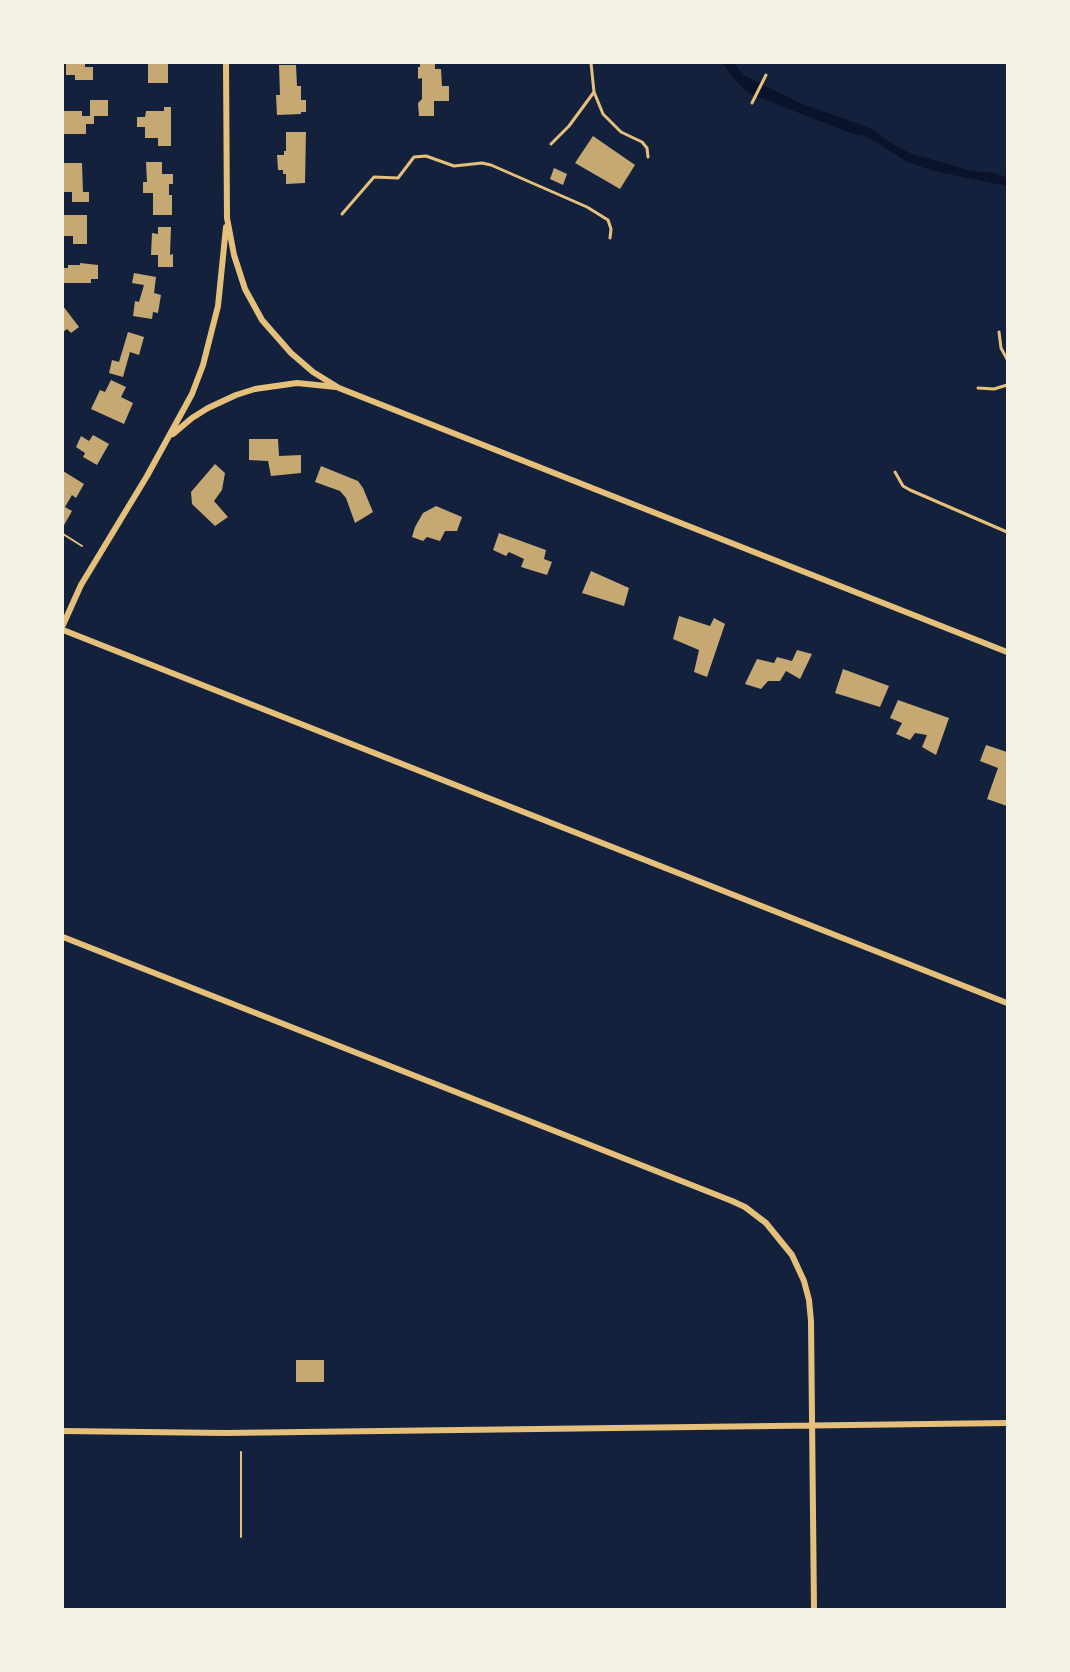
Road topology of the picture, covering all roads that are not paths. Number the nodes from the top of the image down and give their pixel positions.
1 (226, 63) edge
2 (591, 63) edge
3 (766, 75) dead end
4 (594, 92) junction
5 (752, 104) dead end
6 (551, 144) dead end
7 (648, 157) dead end
8 (342, 214) dead end
9 (227, 218) junction
10 (610, 238) dead end
11 (999, 332) dead end
12 (1007, 359) edge
13 (1007, 385) edge
14 (339, 388) junction
15 (978, 388) dead end
16 (171, 436) junction
17 (895, 472) dead end
18 (1007, 532) edge
19 (63, 626) edge
20 (63, 630) edge
21 (1007, 652) edge
22 (63, 937) edge
23 (1007, 1003) edge
24 (1007, 1423) edge
25 (812, 1426) junction
26 (63, 1431) edge
27 (814, 1609) edge

1 - 9 street
2 - 4 lane
3 - 5 lane
4 - 6 lane
4 - 7 lane
8 - 10 lane
9 - 14 street
9 - 16 street
11 - 12 lane
13 - 15 lane
14 - 16 street
14 - 21 street
16 - 19 street
17 - 18 lane
20 - 23 street
22 - 25 street
24 - 25 street
25 - 26 street
25 - 27 street

